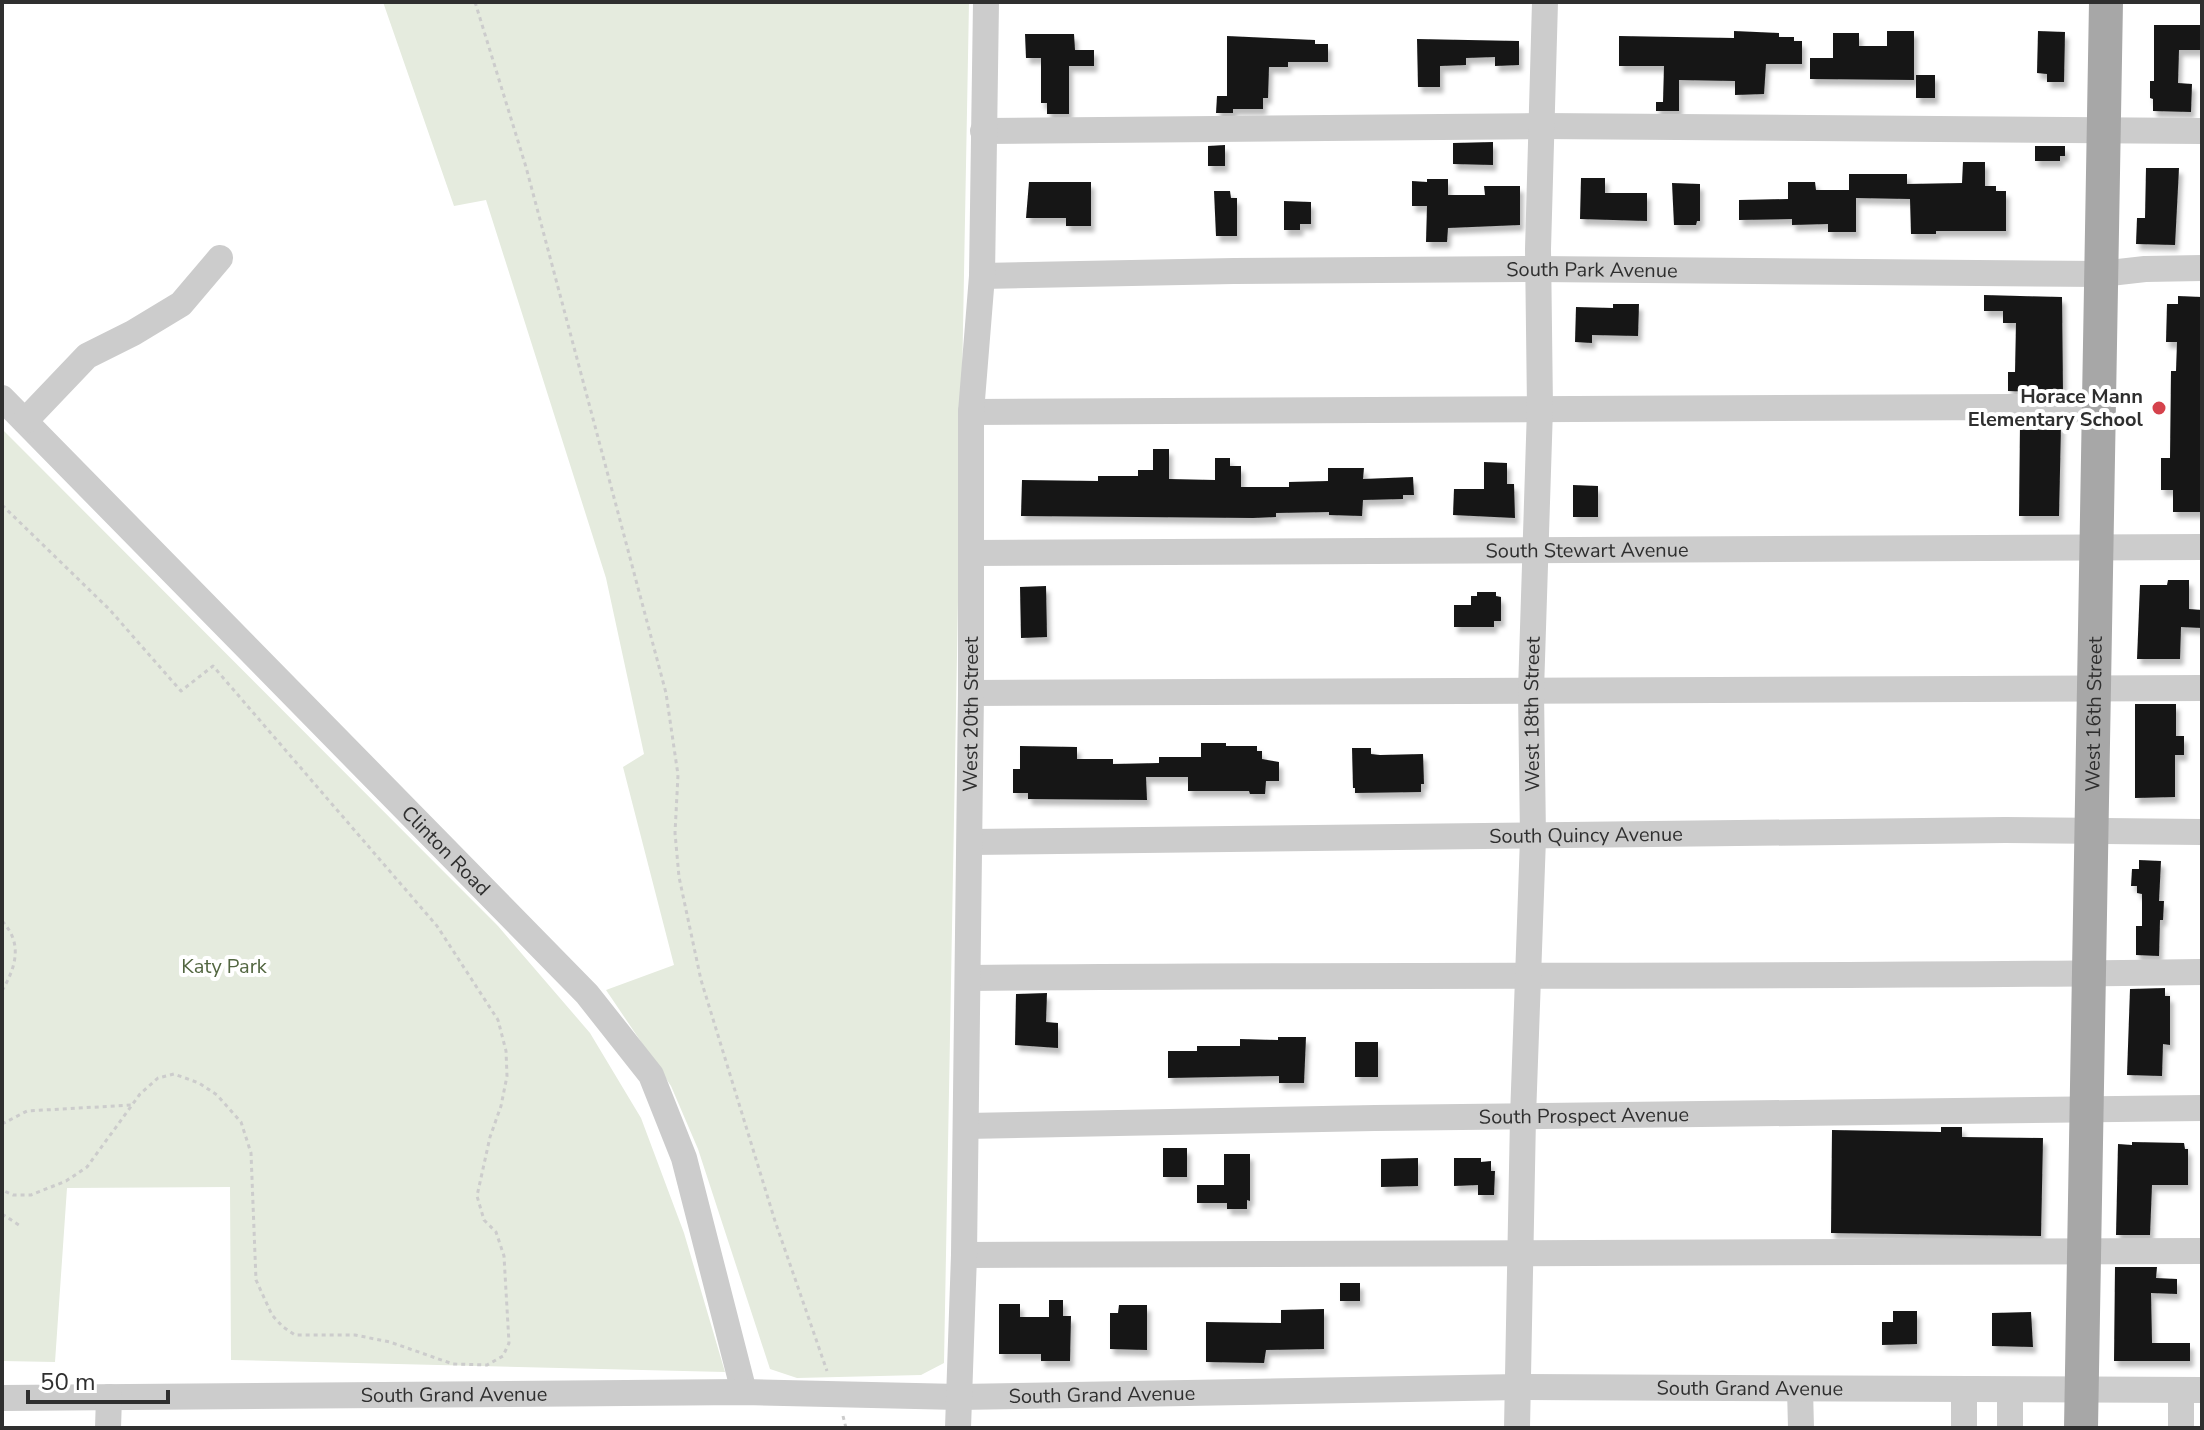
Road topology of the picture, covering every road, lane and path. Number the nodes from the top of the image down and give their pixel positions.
1 (475, 2) edge
2 (986, 2) edge
3 (1545, 2) edge
4 (2106, 2) edge
5 (1541, 126) junction
6 (983, 131) junction
7 (2202, 131) edge
8 (2104, 132) junction
9 (220, 258) dead end
10 (2202, 268) edge
11 (1538, 269) junction
12 (2101, 274) junction
13 (982, 276) junction
14 (2, 398) edge
15 (1540, 408) junction
16 (2099, 410) junction
17 (971, 412) junction
18 (25, 421) junction
19 (2, 505) edge
20 (2202, 547) edge
21 (2096, 548) junction
22 (1536, 550) junction
23 (971, 553) junction
24 (2094, 688) junction
25 (2202, 688) edge
26 (1531, 691) junction
27 (971, 693) junction
28 (2091, 831) junction
29 (2202, 832) edge
30 (1533, 838) junction
31 (970, 842) junction
32 (2, 921) edge
33 (2202, 972) edge
34 (2089, 974) junction
35 (1528, 975) junction
36 (968, 978) junction
37 (2, 991) edge
38 (132, 1105) junction
39 (2088, 1108) junction
40 (2202, 1108) edge
41 (1523, 1117) junction
42 (2, 1124) edge
43 (966, 1126) junction
44 (2, 1190) edge
45 (2, 1214) edge
46 (22, 1227) dead end
47 (2202, 1251) edge
48 (2084, 1252) junction
49 (1521, 1253) junction
50 (964, 1255) junction
51 (1519, 1387) junction
52 (1800, 1389) junction
53 (1964, 1390) junction
54 (2010, 1390) junction
55 (2192, 1390) edge
56 (2081, 1391) junction
57 (744, 1392) junction
58 (835, 1394) junction
59 (109, 1397) junction
60 (959, 1397) junction
61 (2, 1398) edge
62 (108, 1428) edge
63 (846, 1428) edge
64 (958, 1428) edge
65 (1517, 1428) edge
66 (1801, 1428) edge
67 (1964, 1428) edge
68 (2010, 1428) edge
69 (2081, 1428) edge
70 (2181, 1428) edge

1 - 58 path
2 - 6 street, West 20th Street
3 - 5 street, West 18th Street
4 - 8 main road, West 16th Street
5 - 6 street
5 - 8 street
5 - 11 street, West 18th Street
6 - 13 street, West 20th Street
7 - 8 street
8 - 12 main road, West 16th Street
9 - 18 street
10 - 12 street, South Park Avenue
11 - 12 street, South Park Avenue
11 - 13 street, South Park Avenue
11 - 15 street, West 18th Street
12 - 16 main road, West 16th Street
13 - 17 street, West 20th Street
14 - 18 street, Clinton Road
15 - 16 street
15 - 17 street
15 - 22 street, West 18th Street
16 - 21 main road, West 16th Street
17 - 23 street, West 20th Street
18 - 57 street, Clinton Road
19 - 38 path
20 - 21 street, South Stewart Avenue
21 - 22 street, South Stewart Avenue
21 - 24 main road, West 16th Street
22 - 23 street, South Stewart Avenue
22 - 26 street, West 18th Street
23 - 27 street, West 20th Street
24 - 25 street
24 - 26 street
24 - 28 main road, West 16th Street
26 - 27 street
26 - 30 street, West 18th Street
27 - 31 street, West 20th Street
28 - 29 street, South Quincy Avenue
28 - 30 street, South Quincy Avenue
28 - 34 main road, West 16th Street
30 - 31 street, South Quincy Avenue
30 - 35 street, West 18th Street
31 - 36 street, West 20th Street
32 - 37 path
33 - 34 street
34 - 35 street
34 - 39 main road, West 16th Street
35 - 36 street
35 - 41 street, West 18th Street
36 - 43 street, West 20th Street
38 - 42 path
38 - 44 path
39 - 40 street, South Prospect Avenue
39 - 41 street, South Prospect Avenue
39 - 48 main road, West 16th Street
41 - 43 street, South Prospect Avenue
41 - 49 street, West 18th Street
43 - 50 street, West 20th Street
45 - 46 path
47 - 48 street
48 - 49 street
48 - 56 main road, West 16th Street
49 - 50 street
49 - 51 street, West 18th Street
50 - 60 street, West 20th Street
51 - 52 street, South Grand Avenue
51 - 60 street, South Grand Avenue
51 - 65 street, West 18th Street
52 - 53 street, South Grand Avenue
52 - 66 street
53 - 54 street, South Grand Avenue
53 - 67 street
54 - 56 street, South Grand Avenue
54 - 68 street
55 - 56 street, South Grand Avenue
55 - 70 street
56 - 69 main road, West 16th Street
57 - 58 street, South Grand Avenue
57 - 59 street, South Grand Avenue
58 - 60 street, South Grand Avenue
58 - 63 path
59 - 61 street, South Grand Avenue
59 - 62 street
60 - 64 street, West 20th Street

